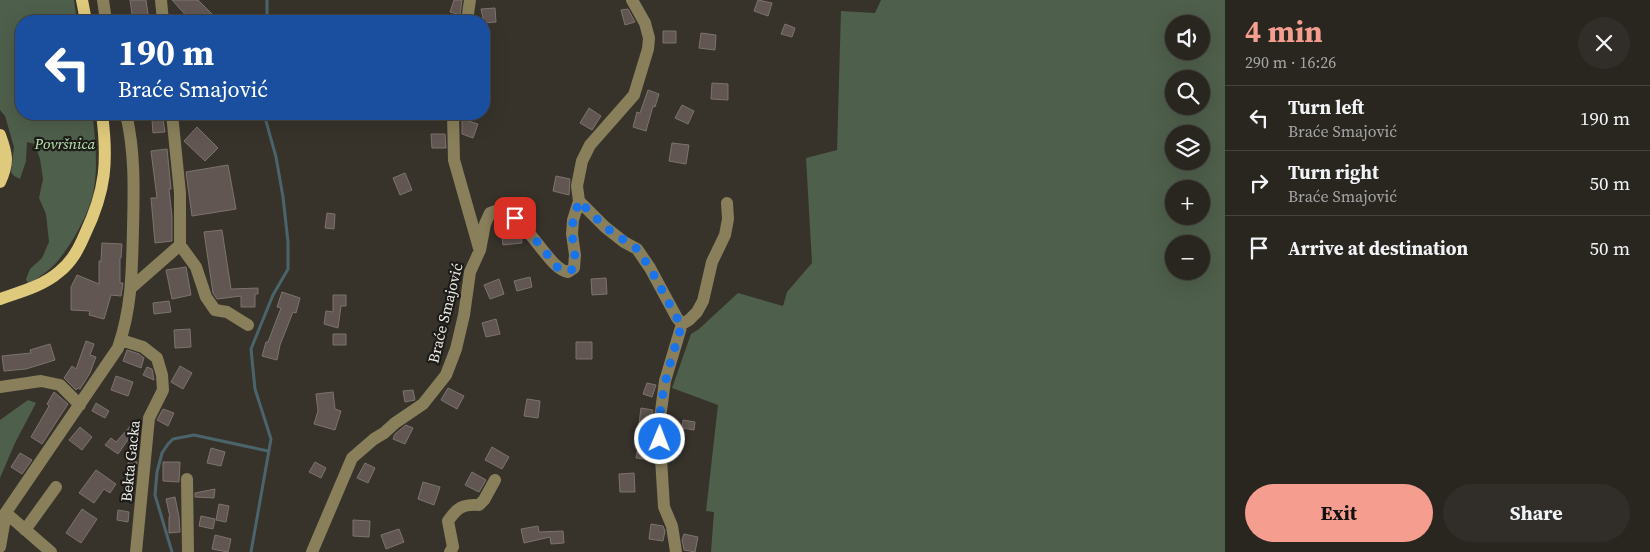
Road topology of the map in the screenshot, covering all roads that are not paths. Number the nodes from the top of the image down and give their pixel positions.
1 (82, 0) edge
2 (103, 0) edge
3 (161, 0) edge
4 (470, 0) edge
5 (632, 0) edge
6 (85, 15) edge
7 (105, 15) edge
8 (162, 15) edge
9 (468, 15) edge
10 (103, 120) edge
11 (127, 120) edge
12 (173, 120) edge
13 (453, 120) edge
14 (0, 135) edge
15 (0, 182) edge
16 (579, 201) junction
17 (727, 203) dead end
18 (180, 245) junction
19 (480, 250) junction
20 (131, 288) junction
21 (0, 299) edge
22 (682, 324) junction
23 (248, 326) dead end
24 (121, 340) junction
25 (0, 386) edge
26 (80, 405) junction
27 (187, 479) dead end
28 (495, 480) dead end
29 (56, 487) dead end
30 (3, 517) edge
31 (25, 530) junction
32 (0, 547) edge
33 (51, 552) edge
34 (136, 552) edge
35 (188, 552) edge
36 (313, 552) edge
37 (450, 552) edge
38 (676, 552) edge

1 - 6 main road
2 - 7 street
3 - 8 street
4 - 9 street
5 - 16 street
10 - 21 main road
11 - 20 street
12 - 18 street
13 - 19 street
14 - 15 main road
16 - 19 street, Braće Smajović
16 - 22 street
17 - 22 street
18 - 20 street
18 - 23 street
19 - 36 street, Braće Smajović
20 - 24 street
22 - 38 street
24 - 26 street
24 - 34 street, Bekta Gacka
25 - 26 street
26 - 30 street
27 - 35 street
28 - 37 street
29 - 31 street
30 - 31 street
30 - 32 street
31 - 33 street

